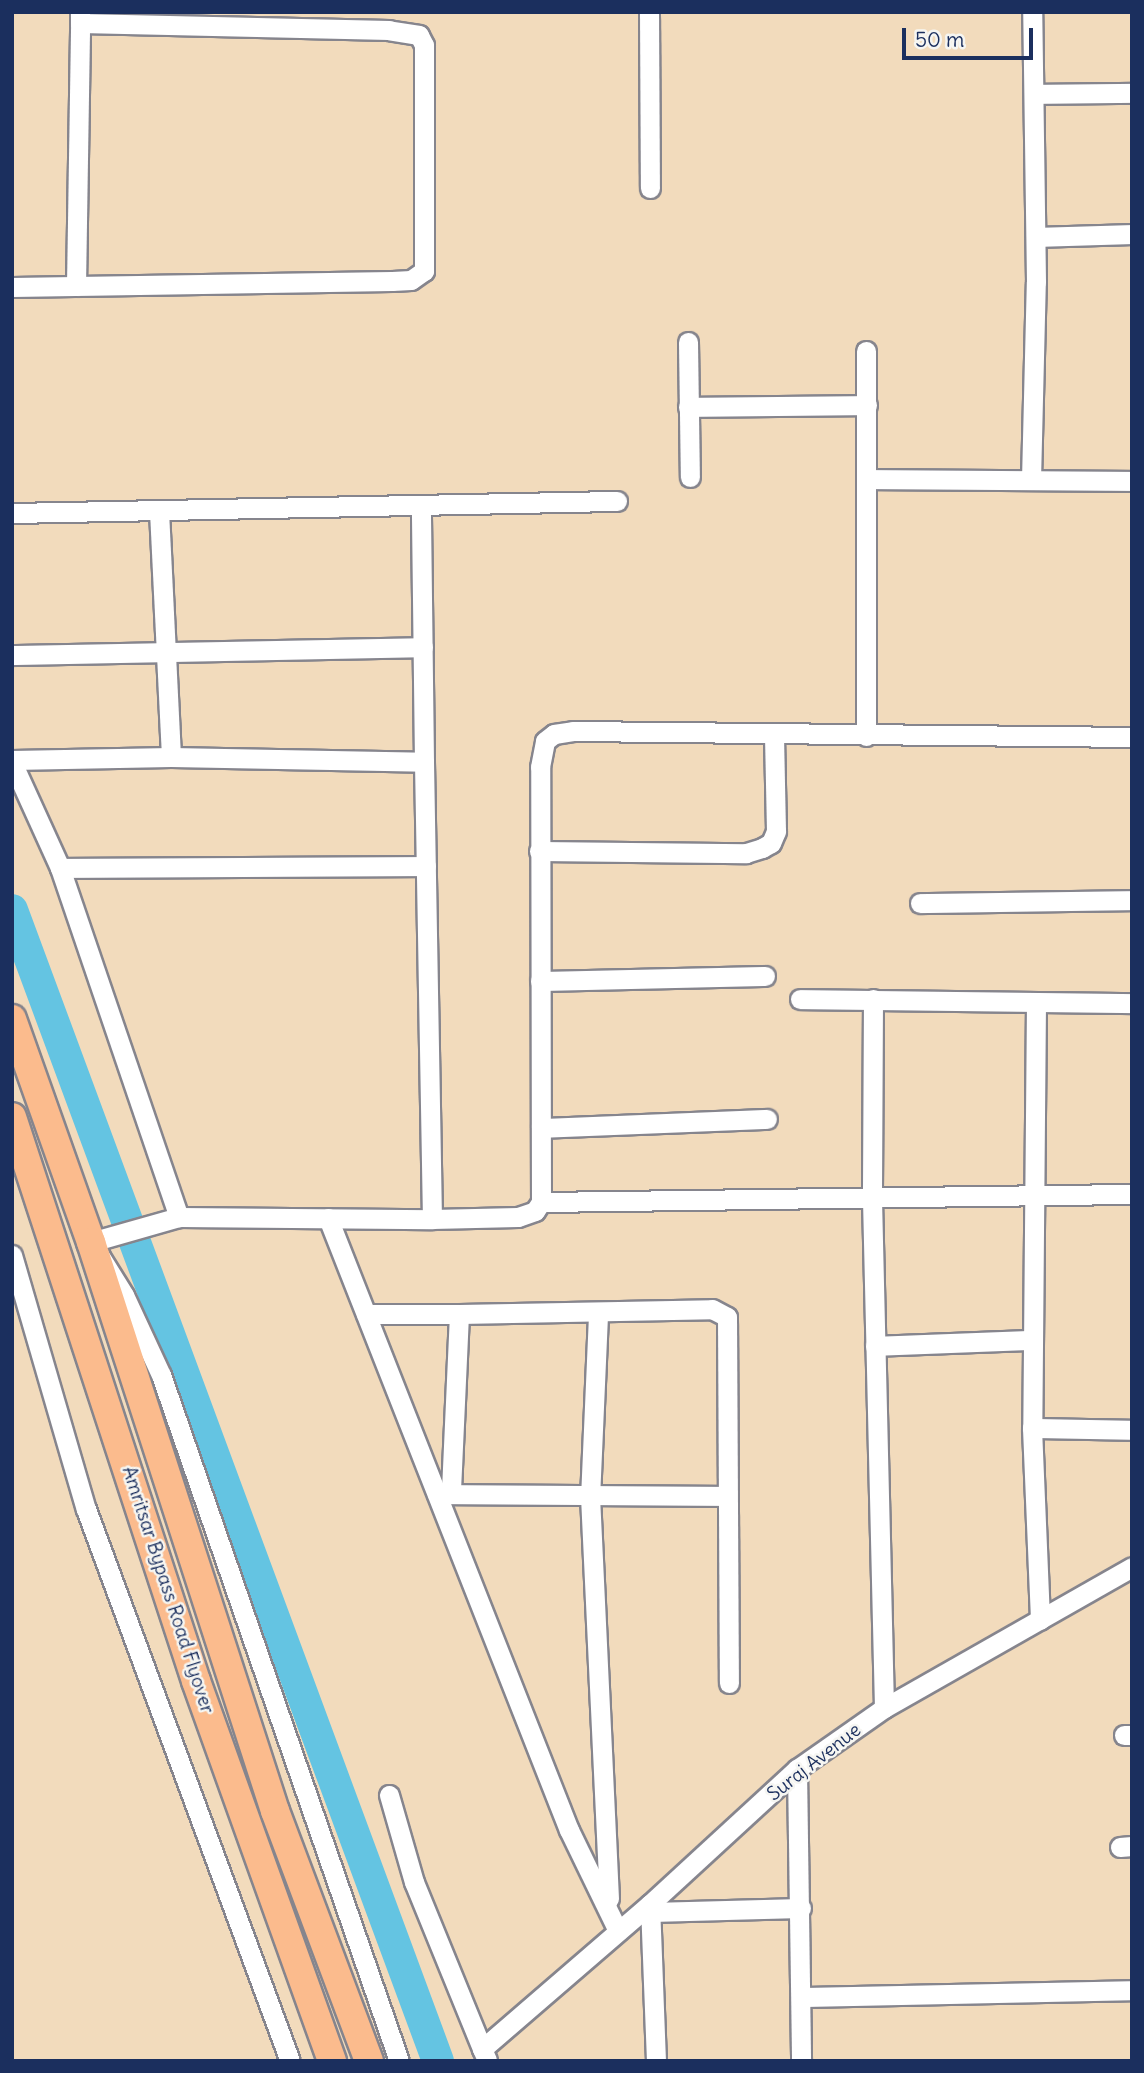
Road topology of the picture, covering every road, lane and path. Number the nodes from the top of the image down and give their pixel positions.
1 (649, 12) edge
2 (1032, 12) edge
3 (80, 18) edge
4 (1132, 93) edge
5 (1034, 94) junction
6 (650, 188) dead end
7 (1132, 234) edge
8 (1036, 237) junction
9 (76, 286) junction
10 (12, 287) edge
11 (688, 342) dead end
12 (866, 351) dead end
13 (867, 405) junction
14 (688, 407) junction
15 (690, 477) dead end
16 (869, 479) junction
17 (1031, 480) junction
18 (1132, 481) edge
19 (617, 501) dead end
20 (421, 507) junction
21 (159, 511) junction
22 (12, 513) edge
23 (423, 647) junction
24 (169, 651) junction
25 (12, 655) edge
26 (774, 735) junction
27 (866, 736) junction
28 (1132, 737) edge
29 (171, 757) junction
30 (12, 761) edge
31 (424, 762) junction
32 (539, 851) junction
33 (426, 866) junction
34 (60, 868) junction
35 (1132, 900) edge
36 (920, 903) dead end
37 (765, 976) dead end
38 (540, 981) junction
39 (800, 999) dead end
40 (873, 999) junction
41 (1035, 1002) junction
42 (1132, 1003) edge
43 (12, 1019) edge
44 (12, 1117) edge
45 (766, 1119) dead end
46 (541, 1128) junction
47 (1031, 1192) junction
48 (1132, 1194) edge
49 (872, 1199) junction
50 (541, 1202) junction
51 (179, 1217) junction
52 (328, 1218) junction
53 (432, 1219) junction
54 (91, 1242) junction
55 (12, 1255) edge
56 (366, 1314) junction
57 (459, 1314) junction
58 (598, 1315) junction
59 (1032, 1340) junction
60 (876, 1346) junction
61 (1032, 1428) junction
62 (1132, 1430) edge
63 (444, 1493) junction
64 (590, 1496) junction
65 (726, 1496) junction
66 (1132, 1567) edge
67 (1040, 1620) junction
68 (729, 1683) dead end
69 (884, 1708) junction
70 (797, 1769) junction
71 (389, 1795) dead end
72 (609, 1907) junction
73 (650, 1908) junction
74 (801, 1908) junction
75 (618, 1931) junction
76 (1132, 1990) edge
77 (802, 1997) junction
78 (484, 2055) edge
79 (290, 2061) edge
80 (332, 2061) edge
81 (369, 2061) edge
82 (399, 2061) edge
83 (656, 2061) edge
84 (801, 2061) edge

1 - 6 street
2 - 5 street
3 - 9 street
3 - 9 street
4 - 5 street
5 - 8 street
7 - 8 street
8 - 17 street
9 - 10 street
11 - 14 street
12 - 13 street
13 - 14 street
13 - 16 street
14 - 15 street
16 - 17 street
16 - 27 street
17 - 18 street
19 - 20 street
20 - 21 street
20 - 23 street
21 - 22 street
21 - 24 street
23 - 24 street
23 - 31 street
24 - 25 street
24 - 29 street
26 - 27 street
26 - 32 street
26 - 32 street
27 - 28 street
29 - 30 street
29 - 31 street
30 - 34 street
31 - 33 street
32 - 38 street
33 - 34 street
33 - 53 street
34 - 51 street
35 - 36 street
37 - 38 street
38 - 46 street
39 - 40 street
40 - 41 street
40 - 49 street
41 - 42 street
41 - 47 street
43 - 54 highway, Amritsar Bypass Road Flyover
44 - 80 highway, Amritsar Bypass Road Flyover
45 - 46 street
46 - 50 street
47 - 48 street
47 - 49 street
47 - 59 street
49 - 50 street
49 - 60 street
50 - 53 street
51 - 52 street
51 - 54 street
52 - 53 street
52 - 56 street
54 - 81 highway, Amritsar Bypass Road Flyover
54 - 82 street
55 - 79 street
56 - 57 street
56 - 63 street
57 - 58 street
57 - 63 street
58 - 64 street
58 - 65 street
59 - 60 street
59 - 61 street
60 - 69 street
61 - 62 street
61 - 67 street
63 - 64 street
63 - 72 street
64 - 65 street
64 - 72 street
65 - 68 street
66 - 67 street, Suraj Avenue
67 - 69 street, Suraj Avenue
69 - 70 street, Suraj Avenue
70 - 73 street, Suraj Avenue
70 - 74 street
71 - 78 street
72 - 75 street
73 - 74 street
73 - 75 street, Suraj Avenue
73 - 83 street
74 - 77 street
75 - 78 street, Suraj Avenue
76 - 77 street
77 - 84 street

